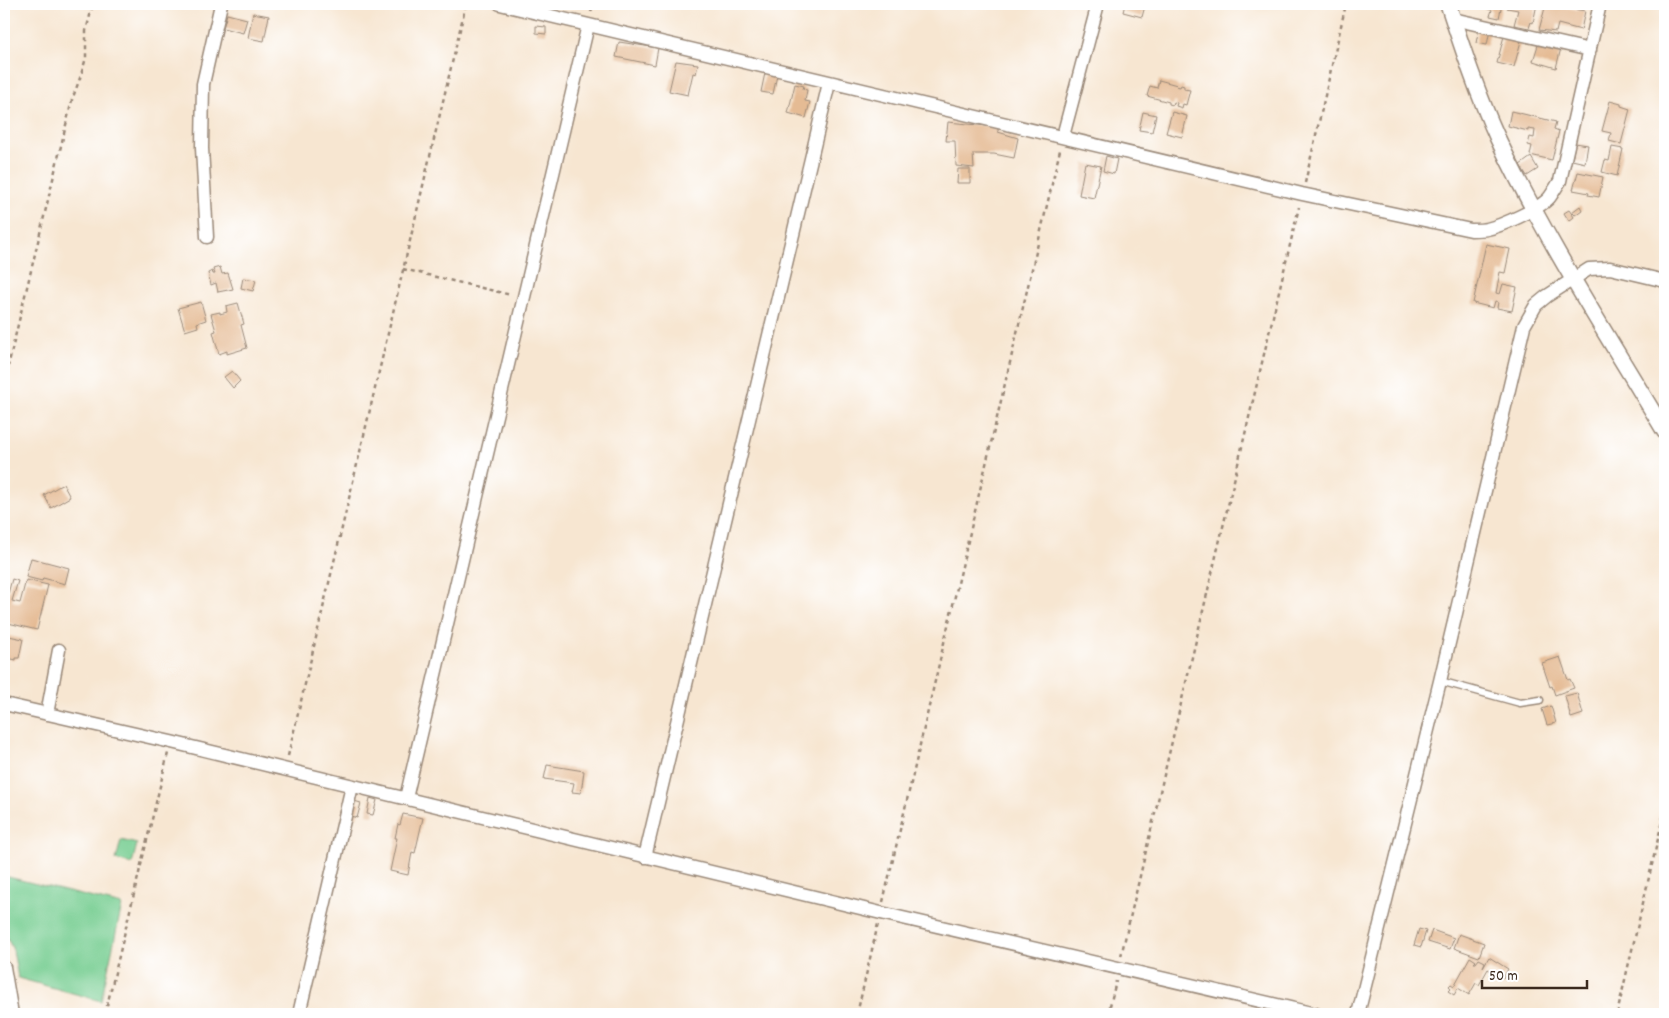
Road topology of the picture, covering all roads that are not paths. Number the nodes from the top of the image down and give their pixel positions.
1 (221, 4) edge
2 (500, 4) edge
3 (1098, 4) edge
4 (1448, 4) edge
5 (1600, 4) edge
6 (1453, 18) junction
7 (588, 25) junction
8 (1590, 50) junction
9 (829, 82) junction
10 (1063, 136) junction
11 (1534, 208) junction
12 (207, 237) dead end
13 (1573, 278) junction
14 (1665, 281) edge
15 (1665, 432) edge
16 (59, 650) dead end
17 (1440, 681) junction
18 (1540, 700) dead end
19 (4, 704) edge
20 (47, 714) junction
21 (352, 786) junction
22 (406, 798) junction
23 (645, 857) junction
24 (4, 968) edge
25 (12, 1014) edge
26 (299, 1014) edge
27 (1316, 1014) edge
28 (1358, 1014) edge

1 - 12 street
2 - 7 street
3 - 10 street
4 - 6 street
5 - 8 street
6 - 8 street
6 - 11 street
7 - 9 street
7 - 22 street
8 - 11 street
9 - 10 street
9 - 23 street
10 - 11 street
11 - 13 street
13 - 14 street
13 - 15 street
13 - 17 street
16 - 20 street
17 - 18 lane
17 - 28 street
19 - 20 street
20 - 21 street
21 - 22 street
21 - 26 street
22 - 23 street
23 - 27 street
24 - 25 street

